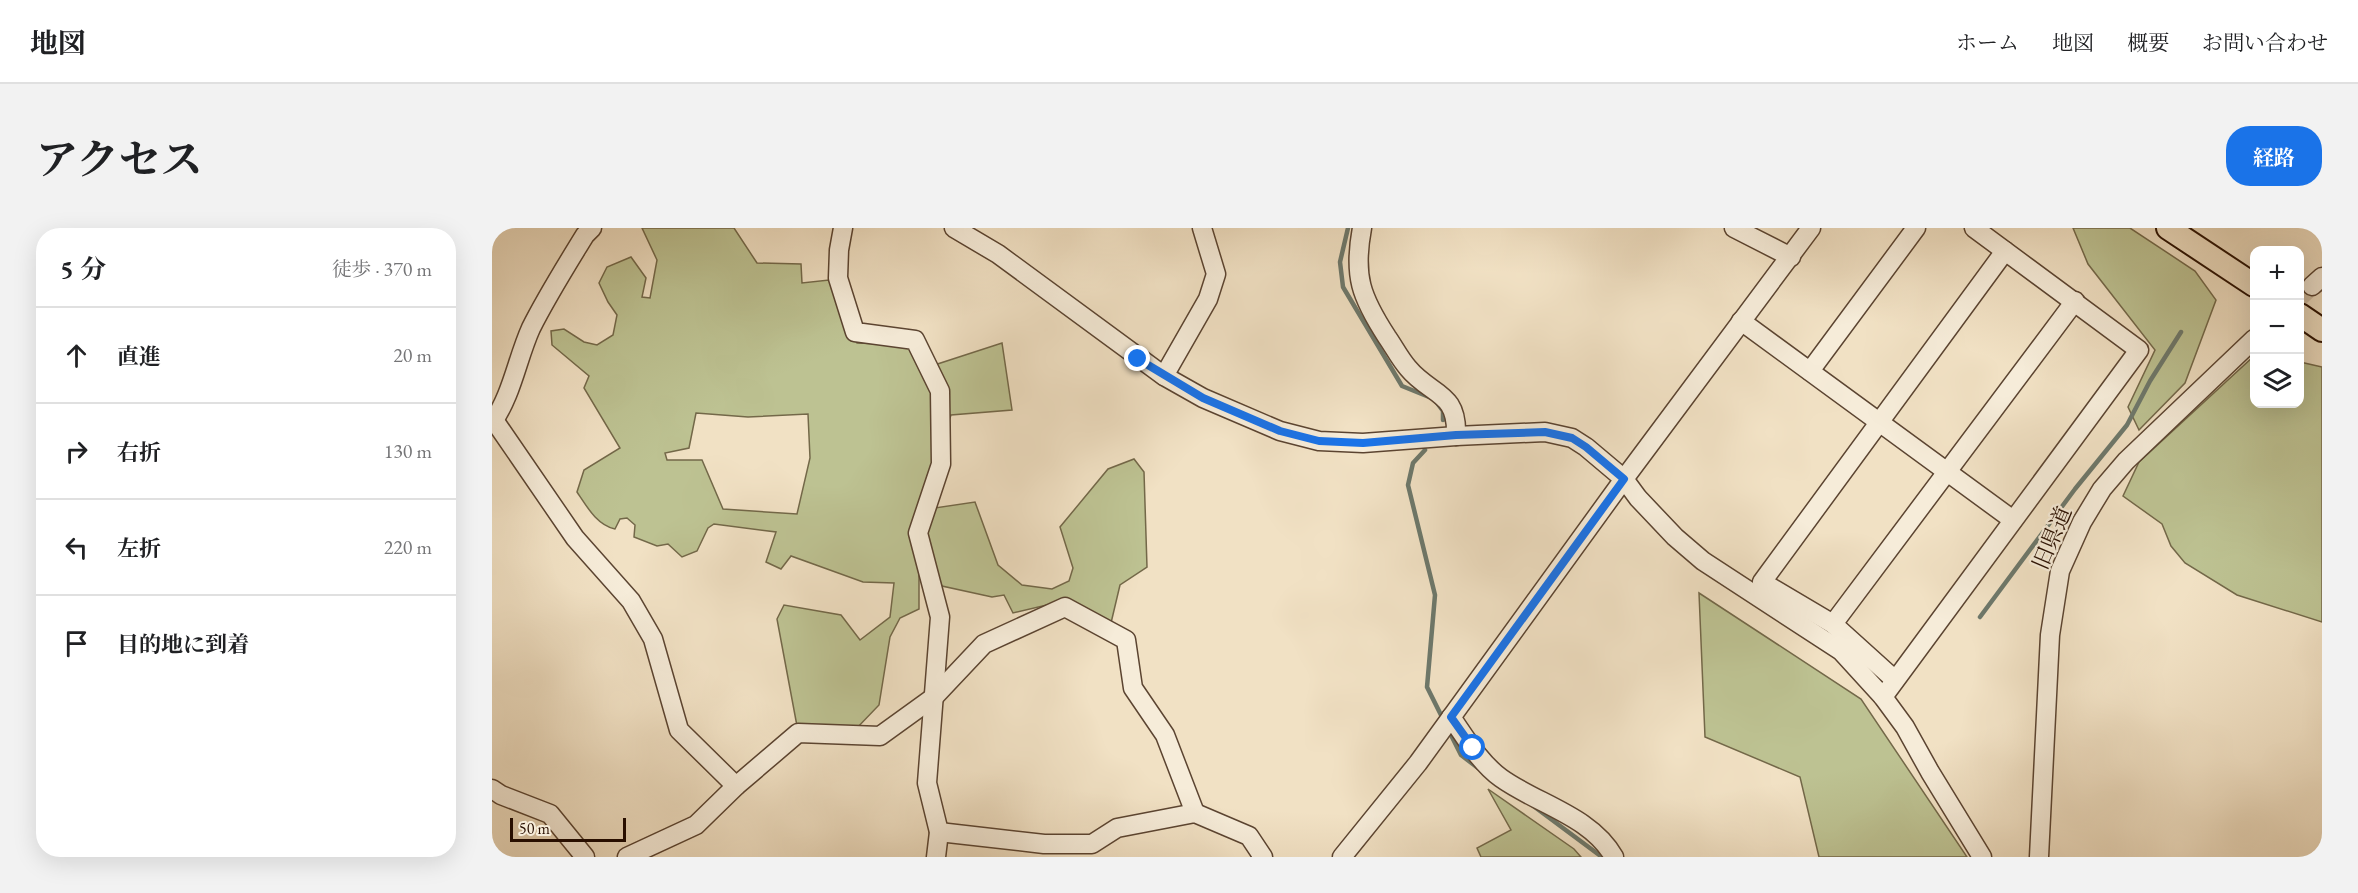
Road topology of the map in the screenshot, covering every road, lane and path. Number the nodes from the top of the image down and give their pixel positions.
1 (592, 228) edge
2 (843, 228) edge
3 (954, 228) edge
4 (1202, 228) edge
5 (1362, 228) edge
6 (1734, 228) edge
7 (1811, 228) edge
8 (1916, 228) edge
9 (1974, 228) edge
10 (2168, 228) edge
11 (2005, 251) junction
12 (1791, 257) junction
13 (2250, 282) edge
14 (2075, 301) junction
15 (2304, 318) edge
16 (1741, 321) junction
17 (2322, 330) edge
18 (2250, 343) edge
19 (1810, 371) junction
20 (1164, 376) junction
21 (493, 422) edge
22 (1879, 422) junction
23 (1456, 435) junction
24 (1947, 472) junction
25 (1624, 479) junction
26 (2013, 520) junction
27 (1833, 624) junction
28 (1895, 680) junction
29 (934, 697) junction
30 (1883, 697) junction
31 (1446, 723) junction
32 (736, 786) junction
33 (495, 796) edge
34 (1195, 813) junction
35 (939, 832) junction
36 (585, 857) edge
37 (627, 857) edge
38 (936, 857) edge
39 (1263, 857) edge
40 (1342, 857) edge
41 (1614, 857) edge
42 (1982, 857) edge
43 (2039, 857) edge

1 - 21 street
2 - 29 street
3 - 20 street
4 - 20 street
5 - 23 street
6 - 12 street
7 - 12 street
8 - 19 street
9 - 11 street
10 - 13 main road
11 - 14 street
11 - 22 street
12 - 16 street
14 - 24 street
14 - 26 street
15 - 17 main road
16 - 19 street
16 - 25 street
18 - 43 street, 旧県道
19 - 22 street
20 - 23 street
21 - 32 street
22 - 24 street
22 - 27 street
23 - 25 street
24 - 26 street
24 - 27 street
25 - 30 street
25 - 31 street
26 - 28 street
27 - 28 street
28 - 30 street
29 - 32 street
29 - 34 street
29 - 35 street
30 - 42 street
31 - 40 street
31 - 41 street
32 - 37 street
33 - 36 street
34 - 35 street
34 - 39 street
35 - 38 street

